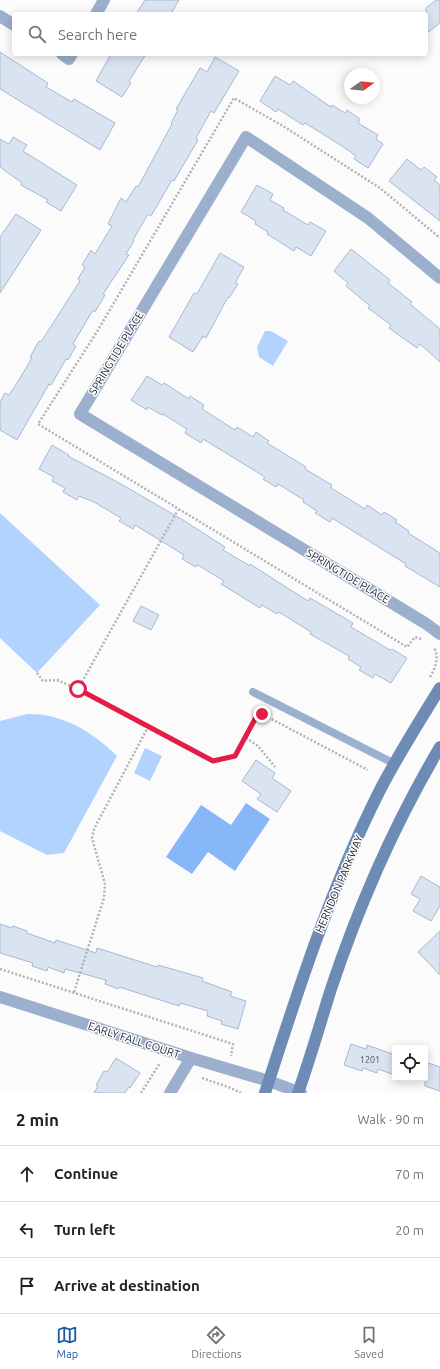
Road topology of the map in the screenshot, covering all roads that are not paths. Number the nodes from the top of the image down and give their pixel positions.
1 (104, 0) edge
2 (97, 12) edge
3 (0, 16) edge
4 (12, 24) edge
5 (440, 278) edge
6 (440, 634) edge
7 (440, 688) edge
8 (253, 692) dead end
9 (440, 747) edge
10 (395, 764) junction
11 (0, 997) edge
12 (191, 1058) junction
13 (269, 1081) junction
14 (170, 1093) edge
15 (265, 1093) edge
16 (299, 1093) edge

1 - 2 street
3 - 4 street
5 - 6 street, SPRINGTIDE PLACE
7 - 10 main road, HERNDON PARKWAY
8 - 10 lane
9 - 16 main road
10 - 13 main road, HERNDON PARKWAY
11 - 12 street, EARLY FALL COURT
12 - 13 street, EARLY FALL COURT
12 - 14 street
13 - 15 main road, HERNDON PARKWAY
13 - 16 street, EARLY FALL COURT

